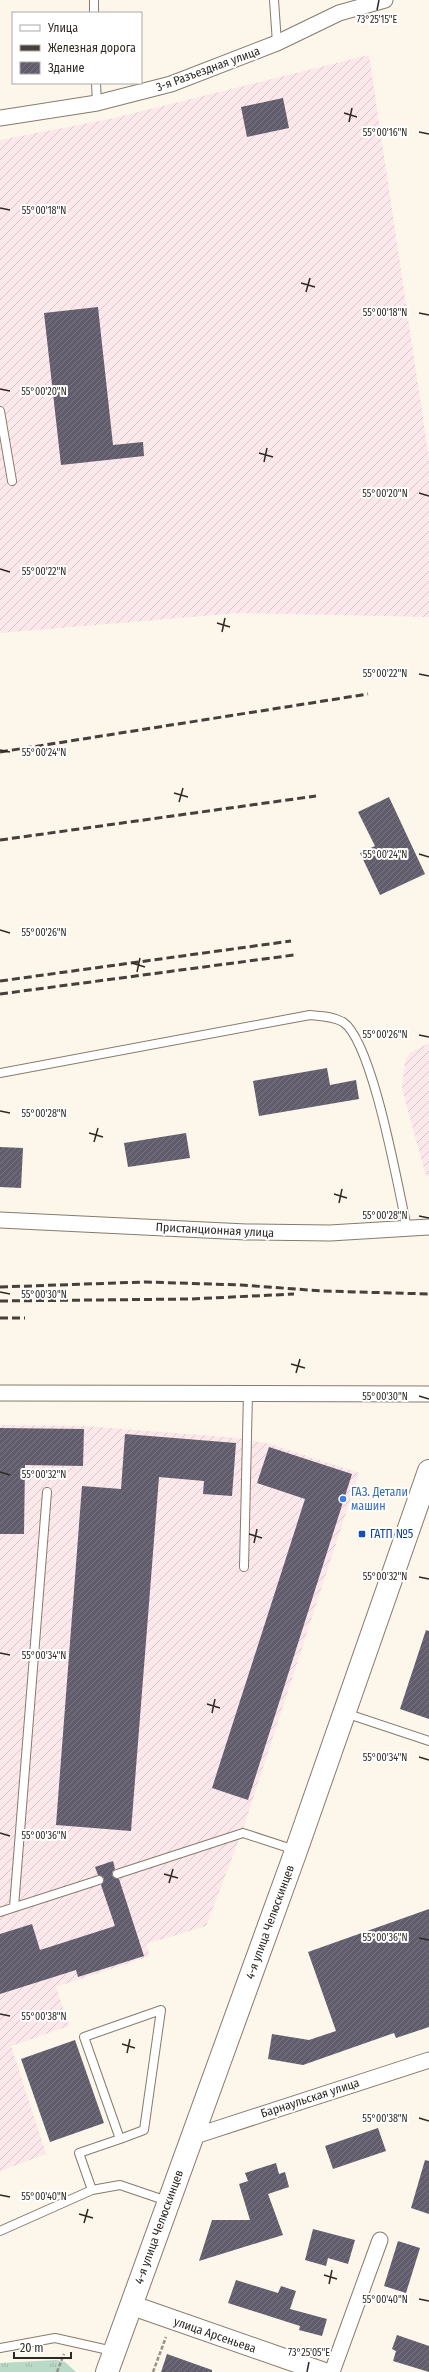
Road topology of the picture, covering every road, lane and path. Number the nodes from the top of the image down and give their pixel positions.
1 (94, 0) edge
2 (274, 0) edge
3 (385, 0) edge
4 (94, 12) edge
5 (277, 43) junction
6 (96, 84) edge
7 (97, 103) junction
8 (0, 118) edge
9 (0, 411) edge
10 (12, 481) dead end
11 (0, 1073) edge
12 (0, 1220) edge
13 (429, 1227) edge
14 (407, 1228) junction
15 (0, 1393) edge
16 (248, 1393) junction
17 (429, 1394) edge
18 (429, 1471) edge
19 (47, 1492) dead end
20 (244, 1567) dead end
21 (344, 1712) junction
22 (429, 1741) edge
23 (296, 1851) junction
24 (117, 1874) dead end
25 (99, 1880) dead end
26 (14, 1907) junction
27 (0, 1912) edge
28 (429, 2060) edge
29 (192, 2137) junction
30 (120, 2139) junction
31 (92, 2190) junction
32 (168, 2201) junction
33 (0, 2231) edge
34 (380, 2240) dead end
35 (131, 2305) junction
36 (172, 2320) junction
37 (68, 2341) junction
38 (0, 2348) edge
39 (114, 2351) junction
40 (57, 2372) edge
41 (107, 2372) edge
42 (153, 2372) edge
43 (323, 2372) edge
44 (332, 2372) edge

1 - 4 lane
2 - 5 lane
3 - 5 street, 3-я Разъездная улица
5 - 7 street, 3-я Разъездная улица
6 - 7 lane
7 - 8 street, 3-я Разъездная улица
9 - 10 lane
11 - 14 lane
12 - 14 street, Пристанционная улица
13 - 14 street, Пристанционная улица
15 - 16 street
16 - 17 street
16 - 20 lane
18 - 21 main road, 4-я улица Челюскинцев
19 - 26 lane
21 - 22 lane
21 - 23 main road, 4-я улица Челюскинцев
23 - 24 lane
23 - 29 main road, 4-я улица Челюскинцев
25 - 26 lane
26 - 27 lane
28 - 29 street, Барнаульская улица
29 - 32 main road, 4-я улица Челюскинцев
30 - 30 lane
30 - 31 lane
31 - 32 lane
31 - 33 lane
32 - 35 main road, 4-я улица Челюскинцев
34 - 44 street
35 - 36 street, улица Арсеньева
35 - 39 main road, 4-я улица Челюскинцев
36 - 42 path
36 - 43 street, улица Арсеньева
37 - 38 lane
37 - 39 lane
37 - 40 path
39 - 41 main road, 4-я улица Челюскинцев

